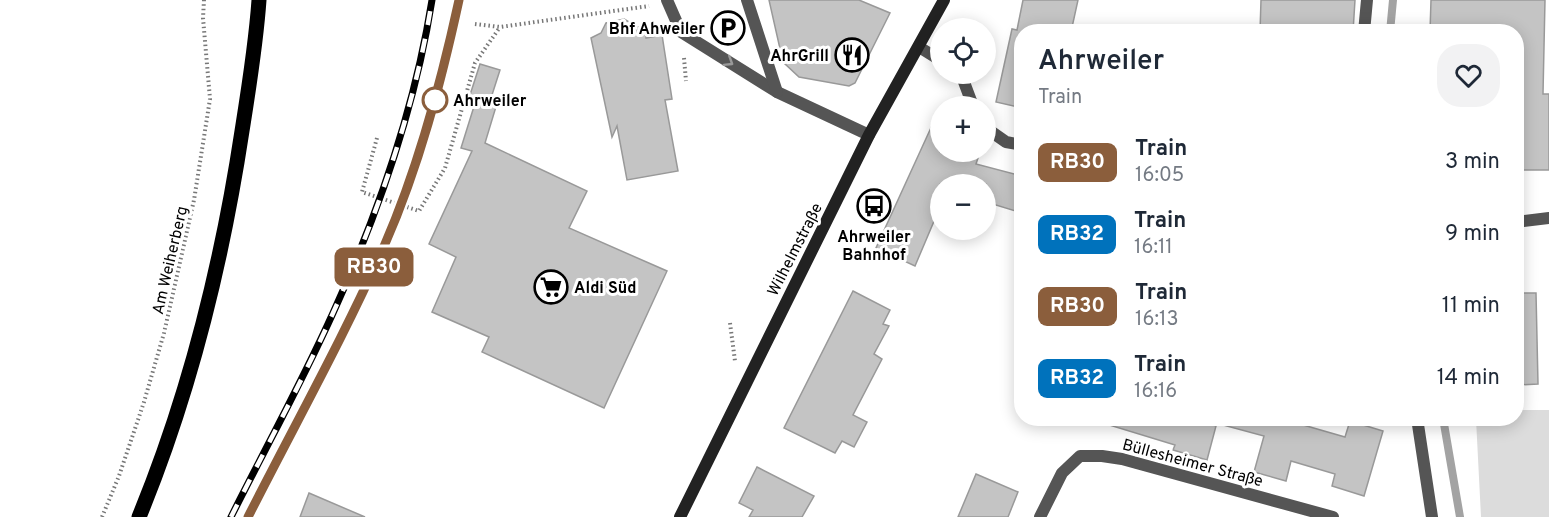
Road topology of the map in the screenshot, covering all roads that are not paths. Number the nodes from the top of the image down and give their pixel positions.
1 (259, 0) edge
2 (747, 0) edge
3 (945, 0) edge
4 (1367, 0) edge
5 (667, 2) edge
6 (1365, 24) edge
7 (919, 47) junction
8 (930, 54) edge
9 (777, 92) junction
10 (869, 135) junction
11 (996, 135) edge
12 (1014, 144) edge
13 (1549, 218) edge
14 (1524, 221) edge
15 (1418, 426) edge
16 (140, 517) edge
17 (680, 517) edge
18 (1040, 517) edge
19 (1333, 517) edge
20 (1432, 517) edge

1 - 16 main road
2 - 9 street
3 - 7 main road, Wilhelmstraße
4 - 6 street
5 -> 9 street
7 - 8 street
7 - 10 main road, Wilhelmstraße
9 - 10 street
10 - 17 main road, Wilhelmstraße
11 - 12 street
13 - 14 street
15 - 20 street
18 - 19 street, Büllesheimer Straße

